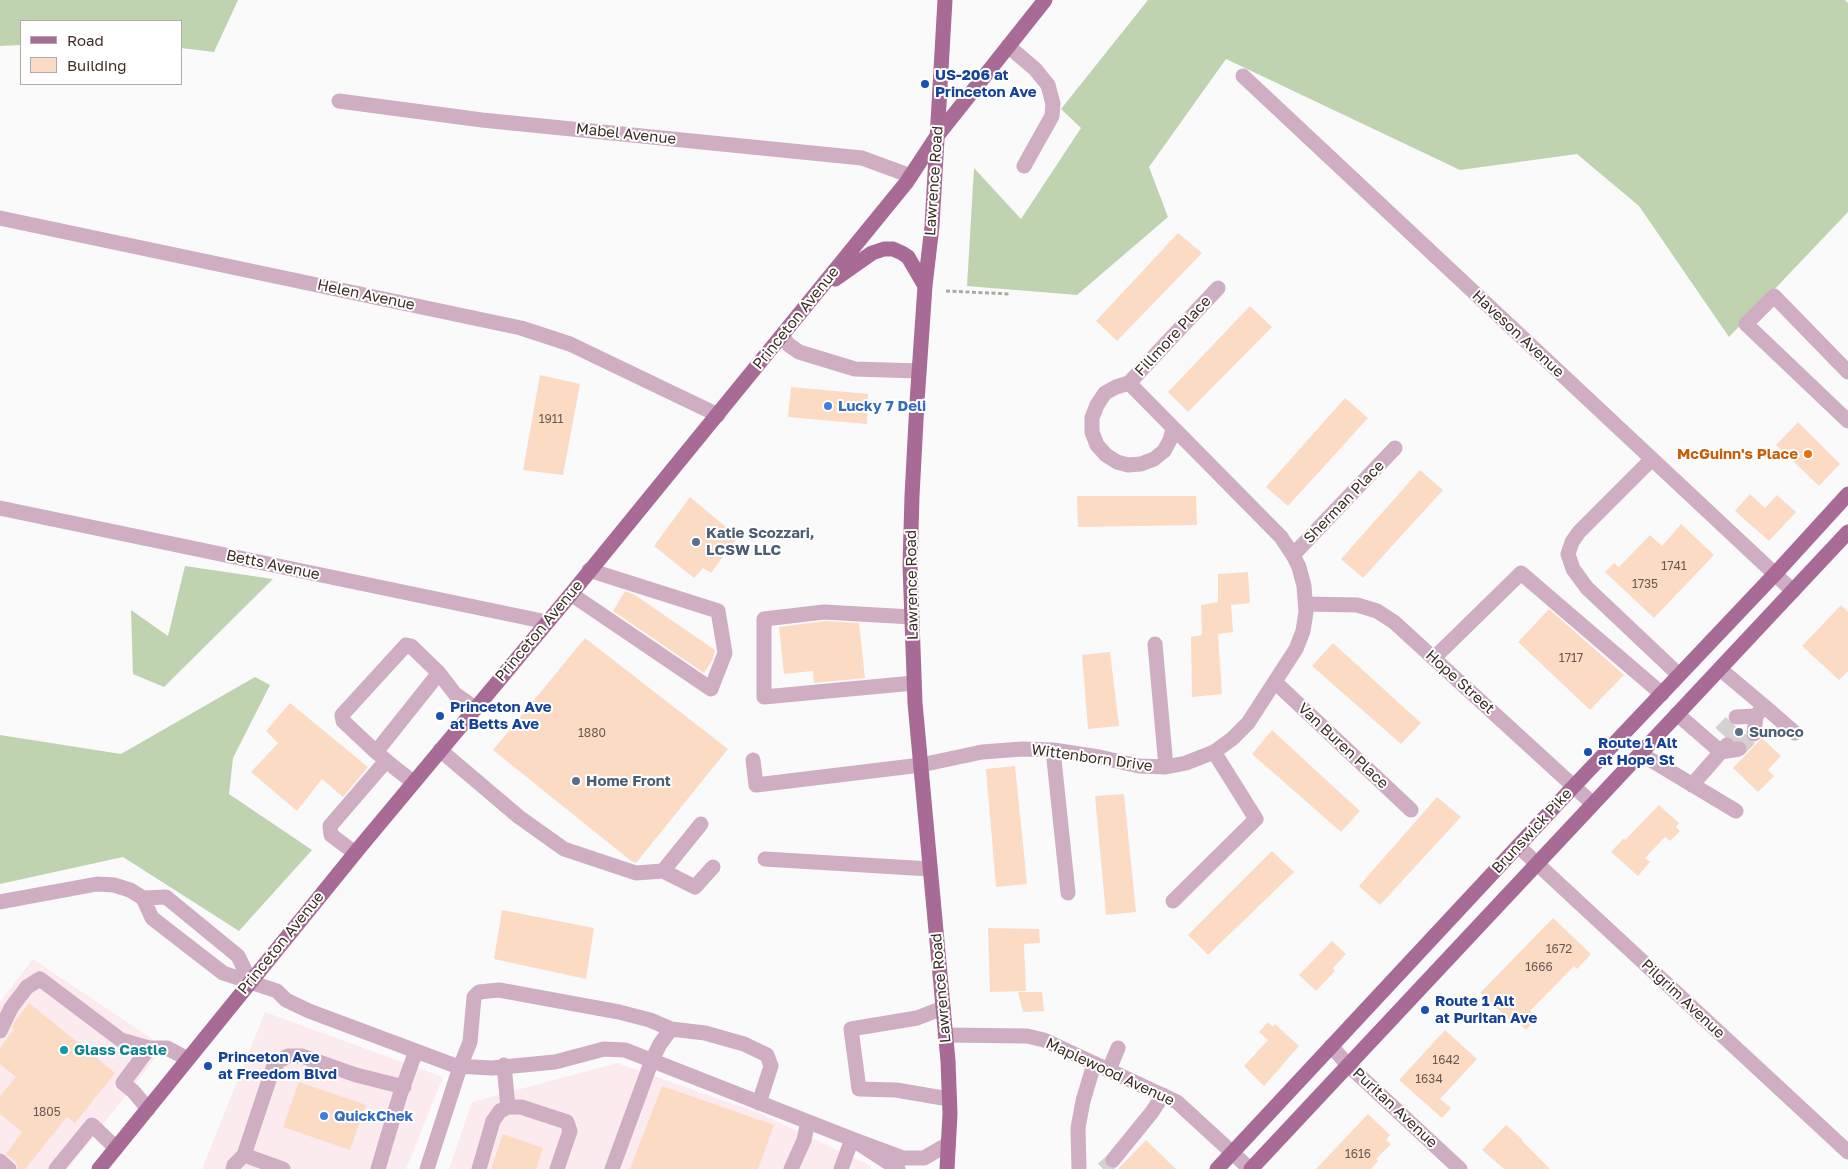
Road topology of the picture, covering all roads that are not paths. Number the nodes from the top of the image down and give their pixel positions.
1 (944, 0) edge
2 (1045, 0) edge
3 (1008, 46) junction
4 (1243, 76) dead end
5 (339, 102) dead end
6 (936, 136) junction
7 (1024, 166) dead end
8 (911, 176) junction
9 (0, 218) edge
10 (925, 286) junction
11 (1218, 288) dead end
12 (818, 291) junction
13 (782, 336) junction
14 (919, 371) junction
15 (1848, 372) edge
16 (1129, 383) junction
17 (718, 415) junction
18 (1848, 421) edge
19 (1174, 429) junction
20 (1395, 448) dead end
21 (1652, 459) junction
22 (1848, 494) edge
23 (0, 508) edge
24 (1848, 532) edge
25 (1293, 555) junction
26 (589, 570) junction
27 (1775, 574) junction
28 (1793, 591) junction
29 (571, 594) junction
30 (1306, 604) junction
31 (912, 618) junction
32 (547, 622) junction
33 (1155, 644) dead end
34 (1434, 658) junction
35 (1720, 669) junction
36 (439, 673) junction
37 (1679, 675) junction
38 (1275, 682) junction
39 (914, 684) junction
40 (1662, 694) junction
41 (475, 708) junction
42 (1677, 714) junction
43 (1795, 733) dead end
44 (440, 750) junction
45 (1054, 750) junction
46 (1214, 752) junction
47 (1641, 754) junction
48 (381, 756) junction
49 (753, 760) dead end
50 (920, 765) junction
51 (1166, 767) junction
52 (414, 782) junction
53 (1692, 785) junction
54 (1574, 786) junction
55 (1593, 804) junction
56 (1411, 810) dead end
57 (1736, 811) dead end
58 (700, 824) dead end
59 (1518, 846) junction
60 (355, 853) junction
61 (765, 859) dead end
62 (1537, 864) junction
63 (713, 867) dead end
64 (930, 869) junction
65 (663, 871) junction
66 (1068, 893) dead end
67 (143, 898) junction
68 (0, 902) edge
69 (1173, 902) dead end
70 (250, 982) junction
71 (943, 1008) junction
72 (672, 1029) junction
73 (0, 1030) edge
74 (945, 1035) junction
75 (1331, 1046) junction
76 (149, 1048) junction
77 (1118, 1048) dead end
78 (416, 1051) junction
79 (188, 1059) junction
80 (652, 1060) junction
81 (1094, 1064) junction
82 (504, 1065) junction
83 (1348, 1065) junction
84 (460, 1067) junction
85 (1109, 1070) junction
86 (404, 1087) junction
87 (1162, 1095) junction
88 (949, 1099) junction
89 (759, 1102) junction
90 (508, 1106) junction
91 (148, 1109) junction
92 (808, 1122) junction
93 (852, 1139) junction
94 (948, 1144) junction
95 (116, 1148) junction
96 (1233, 1152) junction
97 (1848, 1152) edge
98 (244, 1155) junction
99 (1113, 1160) tunnel mouth
100 (0, 1161) edge
101 (9, 1169) edge
102 (56, 1169) edge
103 (99, 1169) edge
104 (232, 1169) edge
105 (284, 1169) edge
106 (378, 1169) edge
107 (427, 1169) edge
108 (479, 1169) edge
109 (557, 1169) edge
110 (612, 1169) edge
111 (791, 1169) edge
112 (841, 1169) edge
113 (898, 1169) edge
114 (947, 1169) edge
115 (1079, 1169) edge
116 (1217, 1169) edge
117 (1251, 1169) edge
118 (1460, 1169) edge

1 - 6 main road, Lawrence Road
2 - 3 main road, Princeton Avenue
3 - 6 main road, Princeton Avenue
3 - 7 street
4 - 21 street, Haveson Avenue
5 - 8 street, Mabel Avenue
6 - 8 main road, Princeton Avenue
6 - 10 main road, Lawrence Road
8 - 12 main road, Princeton Avenue
9 - 17 street, Helen Avenue
10 - 12 main road
10 - 14 main road, Lawrence Road
11 - 16 street, Fillmore Place
12 - 13 main road, Princeton Avenue
13 - 14 street
13 - 17 main road, Princeton Avenue
14 - 31 main road, Lawrence Road
15 - 18 street
16 - 19 street, Wittenborn Drive
16 - 19 street
17 - 26 main road, Princeton Avenue
19 - 25 street, Wittenborn Drive
20 - 25 street, Sherman Place
21 - 27 street, Haveson Avenue
21 - 37 street
22 - 27 main road, Brunswick Pike
23 - 32 street, Betts Avenue
24 - 28 main road, Brunswick Pike
25 - 30 street, Wittenborn Drive
26 - 29 main road, Princeton Avenue
26 - 29 street
27 - 28 street, Haveson Avenue
27 - 37 main road, Brunswick Pike
28 - 35 main road, Brunswick Pike
29 - 32 main road, Princeton Avenue
30 - 34 street, Hope Street
30 - 38 street, Wittenborn Drive
31 - 39 main road, Lawrence Road
31 - 39 street
32 - 41 main road, Princeton Avenue
33 - 51 street
34 - 40 street
34 - 54 street, Hope Street
35 - 42 main road, Brunswick Pike
35 - 43 street
36 - 41 street
36 - 48 street
36 - 48 street
37 - 40 main road, Brunswick Pike
38 - 46 street, Wittenborn Drive
38 - 56 street, Van Buren Place
39 - 50 main road, Lawrence Road
40 - 54 main road, Brunswick Pike
41 - 44 main road, Princeton Avenue
42 - 47 main road, Brunswick Pike
42 - 53 street
44 - 52 main road, Princeton Avenue
44 - 65 street
45 - 50 street, Wittenborn Drive
45 - 51 street, Wittenborn Drive
45 - 66 street
46 - 51 street, Wittenborn Drive
46 - 69 street
47 - 53 street
47 - 55 main road, Brunswick Pike
48 - 52 street
48 - 60 street
49 - 50 street, Wittenborn Drive
50 - 64 main road, Lawrence Road
52 - 60 main road, Princeton Avenue
53 - 57 street
54 - 55 street, Hope Street
54 - 59 main road, Brunswick Pike
55 - 62 main road, Brunswick Pike
58 - 65 street
59 - 62 street, Pilgrim Avenue
59 - 75 main road, Brunswick Pike
60 - 70 main road, Princeton Avenue
61 - 64 street
62 - 83 main road, Brunswick Pike
62 - 97 street, Pilgrim Avenue
63 - 65 street
64 - 71 main road, Lawrence Road
67 - 68 street
67 - 70 street
67 - 70 street
70 - 78 street
70 - 79 main road, Princeton Avenue
71 - 74 main road, Lawrence Road
71 - 88 street
72 - 80 street
72 - 84 street
72 - 89 street
73 - 76 street
74 - 81 street, Maplewood Avenue
74 - 88 main road, Lawrence Road
75 - 83 street, Puritan Avenue
75 - 96 main road, Brunswick Pike
76 - 79 street
76 - 91 street
77 - 85 street
78 - 84 street
78 - 86 street
79 - 91 main road, Princeton Avenue
80 - 82 street
80 - 89 street
80 - 110 street
81 - 85 street, Maplewood Avenue
81 - 115 street
82 - 84 street
82 - 90 street
83 - 117 main road, Brunswick Pike
83 - 118 street, Puritan Avenue
84 - 107 street
85 - 87 street, Maplewood Avenue
86 - 98 street
86 - 106 street
87 - 96 street, Maplewood Avenue
87 - 99 street
88 - 94 main road, Lawrence Road
89 - 92 street
90 - 108 street
90 - 109 street
91 - 95 main road, Princeton Avenue
92 - 93 street
92 - 111 street
93 - 94 street
93 - 112 street
93 - 113 street
94 - 114 main road, Lawrence Road
95 - 102 street
95 - 103 main road, Princeton Avenue
96 - 116 main road, Brunswick Pike
96 - 117 street, Maplewood Avenue
98 - 104 street
98 - 105 street
100 - 101 street

